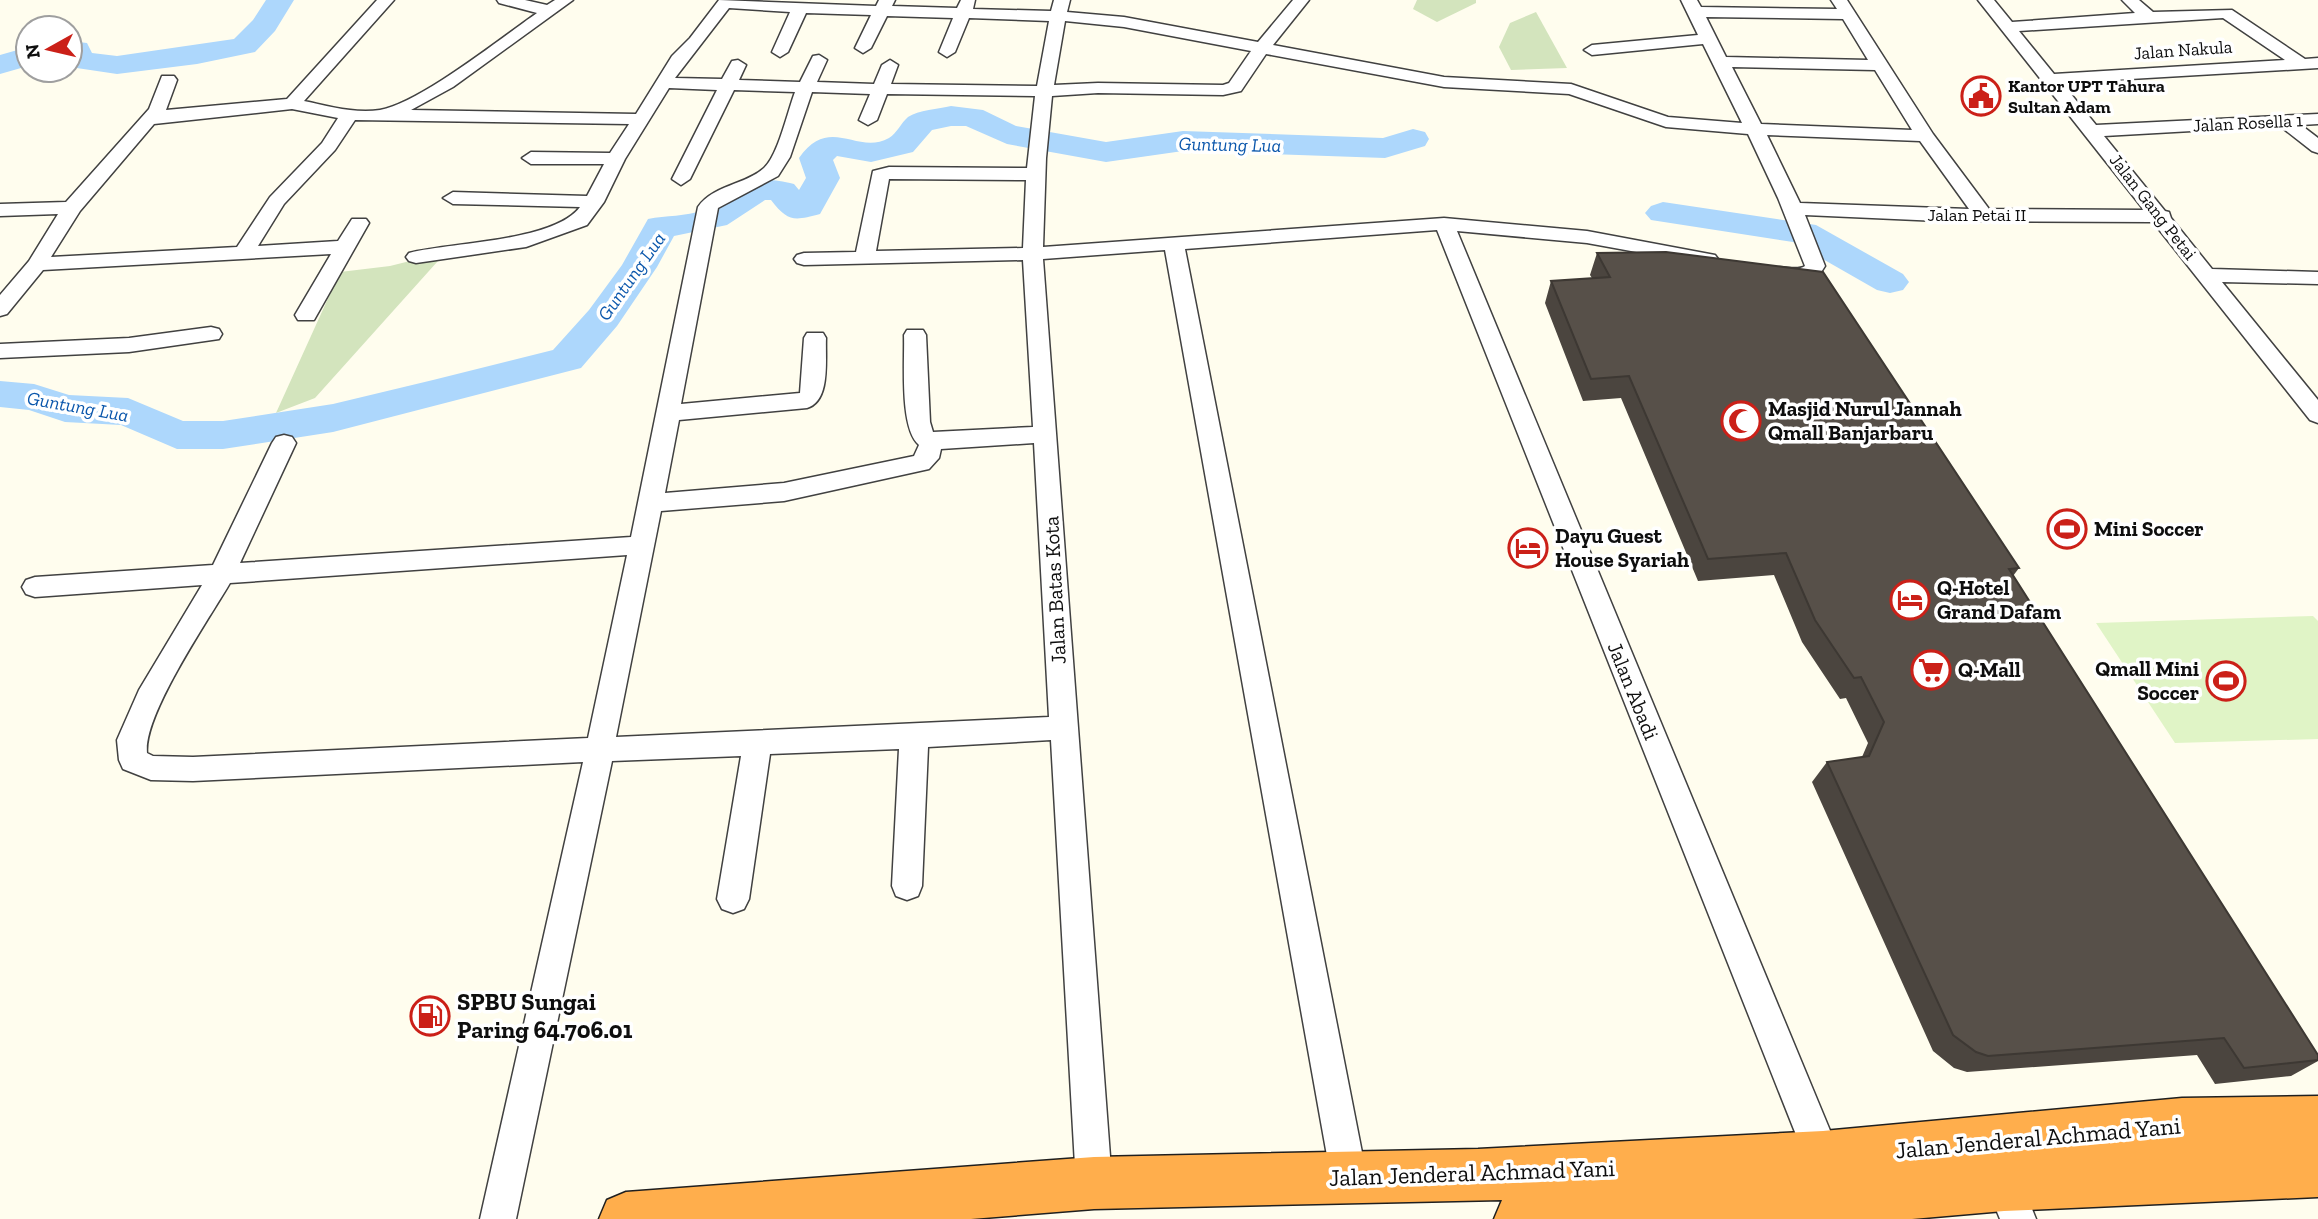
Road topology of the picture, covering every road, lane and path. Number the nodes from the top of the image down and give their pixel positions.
1 (386, 0) edge
2 (505, 0) edge
3 (565, 0) edge
4 (1301, 0) edge
5 (1986, 0) edge
6 (2130, 0) edge
7 (2201, 0) edge
8 (883, 6) edge
9 (1692, 6) edge
10 (966, 7) edge
11 (1843, 7) edge
12 (800, 8) junction
13 (1060, 8) edge
14 (550, 11) junction
15 (2214, 13) junction
16 (2149, 17) junction
17 (2008, 27) junction
18 (1708, 39) junction
19 (863, 48) dead end
20 (1261, 49) junction
21 (1592, 50) dead end
22 (780, 52) dead end
23 (947, 52) dead end
24 (819, 60) dead end
25 (1721, 62) junction
26 (2310, 63) edge
27 (738, 65) dead end
28 (890, 65) dead end
29 (1881, 65) junction
30 (168, 79) dead end
31 (2050, 79) junction
32 (663, 83) junction
33 (728, 85) junction
34 (805, 88) junction
35 (880, 90) junction
36 (1043, 91) junction
37 (292, 104) junction
38 (383, 115) junction
39 (349, 116) junction
40 (2318, 118) edge
41 (641, 119) junction
42 (148, 120) junction
43 (868, 120) dead end
44 (2284, 121) junction
45 (1755, 130) junction
46 (2093, 131) junction
47 (1925, 136) junction
48 (1037, 139) joint
49 (2318, 147) edge
50 (531, 158) dead end
51 (616, 159) junction
52 (1034, 174) junction
53 (681, 179) dead end
54 (453, 198) dead end
55 (594, 202) junction
56 (72, 208) junction
57 (1793, 209) junction
58 (0, 210) edge
59 (1983, 215) junction
60 (2162, 216) junction
61 (359, 223) dead end
62 (1444, 224) junction
63 (1174, 243) junction
64 (345, 247) junction
65 (243, 253) junction
66 (1033, 254) junction
67 (416, 257) dead end
68 (865, 257) junction
69 (804, 259) dead end
70 (1732, 263) edge
71 (37, 264) junction
72 (1758, 268) edge
73 (2207, 275) junction
74 (2318, 278) edge
75 (0, 309) edge
76 (306, 315) dead end
77 (211, 334) dead end
78 (915, 335) dead end
79 (815, 338) dead end
80 (0, 351) edge
81 (670, 413) junction
82 (2318, 415) edge
83 (1046, 433) junction
84 (931, 442) junction
85 (284, 443) dead end
86 (651, 503) junction
87 (643, 545) junction
88 (222, 574) junction
89 (35, 587) dead end
90 (1063, 728) junction
91 (914, 737) junction
92 (757, 743) junction
93 (601, 748) junction
94 (907, 886) dead end
95 (733, 899) dead end
96 (2318, 1122) edge
97 (1823, 1157) junction
98 (2318, 1171) edge
99 (1349, 1178) junction
100 (1094, 1183) junction
101 (2011, 1202) edge
102 (642, 1218) edge
103 (498, 1219) edge
104 (1521, 1219) edge

1 - 37 street
2 - 14 street
3 - 14 street
4 - 20 street
5 - 17 street, Jalan Gang Petai
6 - 16 street
7 - 15 street
8 - 10 street
8 - 12 street
8 - 19 street
9 - 11 street
9 - 18 street
10 - 13 street
10 - 23 street
11 - 29 street
12 - 22 street
12 - 32 street
13 - 20 street
13 - 36 street, Jalan Batas Kota
14 - 38 street
15 - 16 street
15 - 26 street
16 - 17 street, Jalan Nakula
17 - 31 street, Jalan Gang Petai
18 - 21 street
18 - 25 street
20 - 36 street
20 - 45 street
24 - 34 street
25 - 29 street
25 - 45 street
26 - 31 street, Jalan Nakula
27 - 33 street
28 - 35 street
29 - 47 street
30 - 42 street
31 - 46 street, Jalan Gang Petai
32 - 33 street
32 - 41 street
33 - 34 street
33 - 53 street
34 - 35 street
34 - 81 street
35 - 36 street
35 - 43 street
36 - 48 street, Jalan Batas Kota
37 - 39 street
37 - 42 street
38 - 39 street
38 - 41 street
39 - 65 street
40 - 44 street, Jalan Rosella 1
41 - 51 street
42 - 56 street
44 - 46 street, Jalan Rosella 1
44 - 49 street
45 - 47 street
45 - 57 street
46 - 60 street, Jalan Gang Petai
47 - 59 street
48 - 52 street, Jalan Batas Kota
50 - 51 street
51 - 55 street
52 - 66 street, Jalan Batas Kota
52 - 68 street
54 - 55 street
55 - 67 street
56 - 58 street
56 - 71 street
57 - 59 street, Jalan Petai II
57 - 72 street
59 - 60 street, Jalan Petai II
60 - 73 street, Jalan Gang Petai
61 - 64 street
62 - 63 street
62 - 70 street
62 - 97 street, Jalan Abadi
63 - 66 street
63 - 99 street
64 - 65 street
64 - 76 street
65 - 71 street
66 - 68 street
66 - 83 street, Jalan Batas Kota
68 - 69 street
71 - 75 street
73 - 74 street
73 - 82 street, Jalan Gang Petai
77 - 80 street
78 - 84 street
79 - 81 street
81 - 86 street
83 - 84 street
83 - 90 street, Jalan Batas Kota
84 - 86 street
85 - 88 street
86 - 87 street
87 - 88 street
87 - 93 street
88 - 89 street
88 - 93 street
90 - 91 street
90 - 100 street, Jalan Batas Kota
91 - 92 street
91 - 94 street
92 - 93 street
92 - 95 street
93 - 103 street
96 - 97 highway, Jalan Jenderal Achmad Yani
97 - 99 highway, Jalan Jenderal Achmad Yani
98 - 101 highway, Jalan Jenderal Achmad Yani
99 - 100 highway, Jalan Jenderal Achmad Yani
100 - 102 highway, Jalan Jenderal Achmad Yani
101 - 104 highway, Jalan Jenderal Achmad Yani

